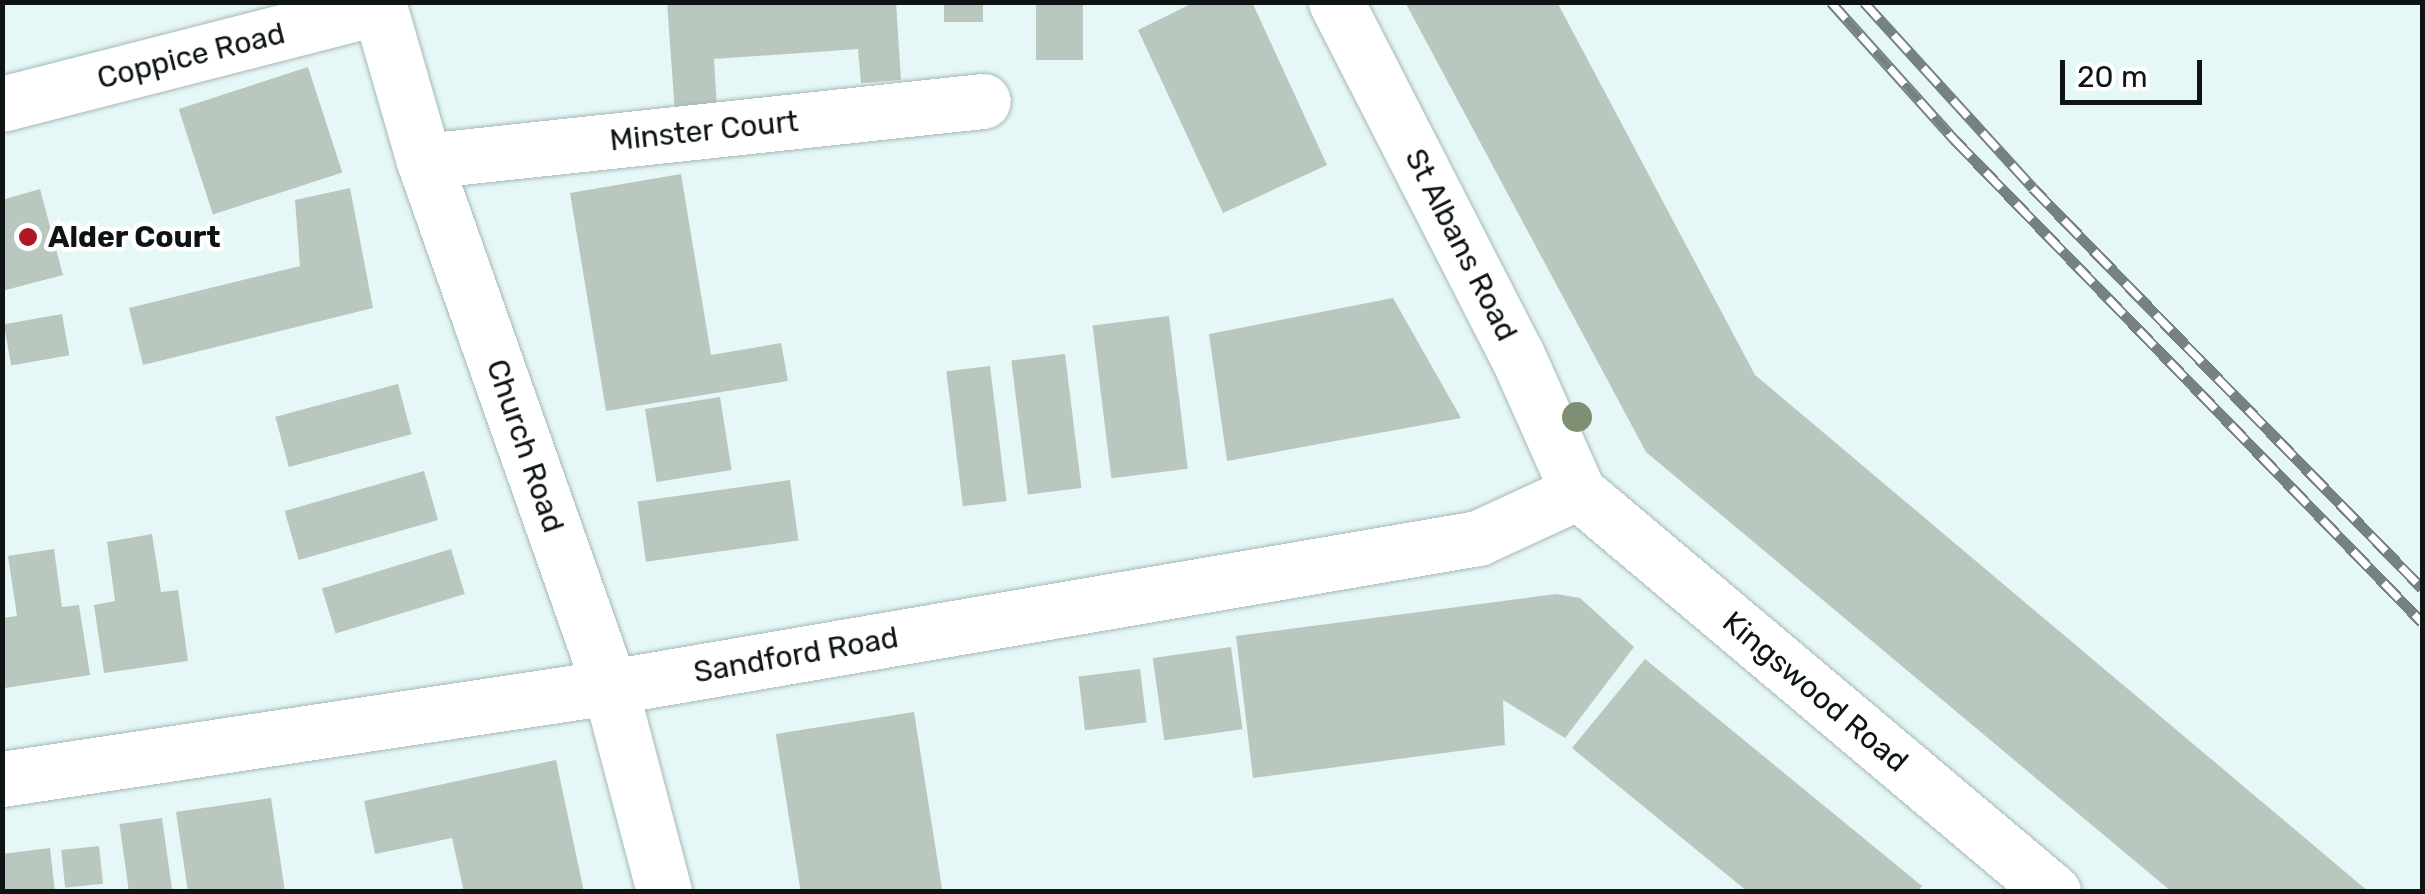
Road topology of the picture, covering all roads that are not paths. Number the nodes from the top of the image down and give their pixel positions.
1 (1336, 2) edge
2 (379, 5) edge
3 (983, 101) dead end
4 (2, 104) edge
5 (424, 161) junction
6 (1578, 492) junction
7 (610, 687) junction
8 (2, 779) edge
9 (664, 892) edge
10 (2053, 892) edge

1 - 6 street, St Albans Road
2 - 4 street, Coppice Road
2 - 5 street, Church Road
3 - 5 street, Minster Court
5 - 7 street, Church Road
6 - 7 street, Sandford Road
6 - 10 street, Kingswood Road
7 - 8 street, Sandford Road
7 - 9 street, Church Road

